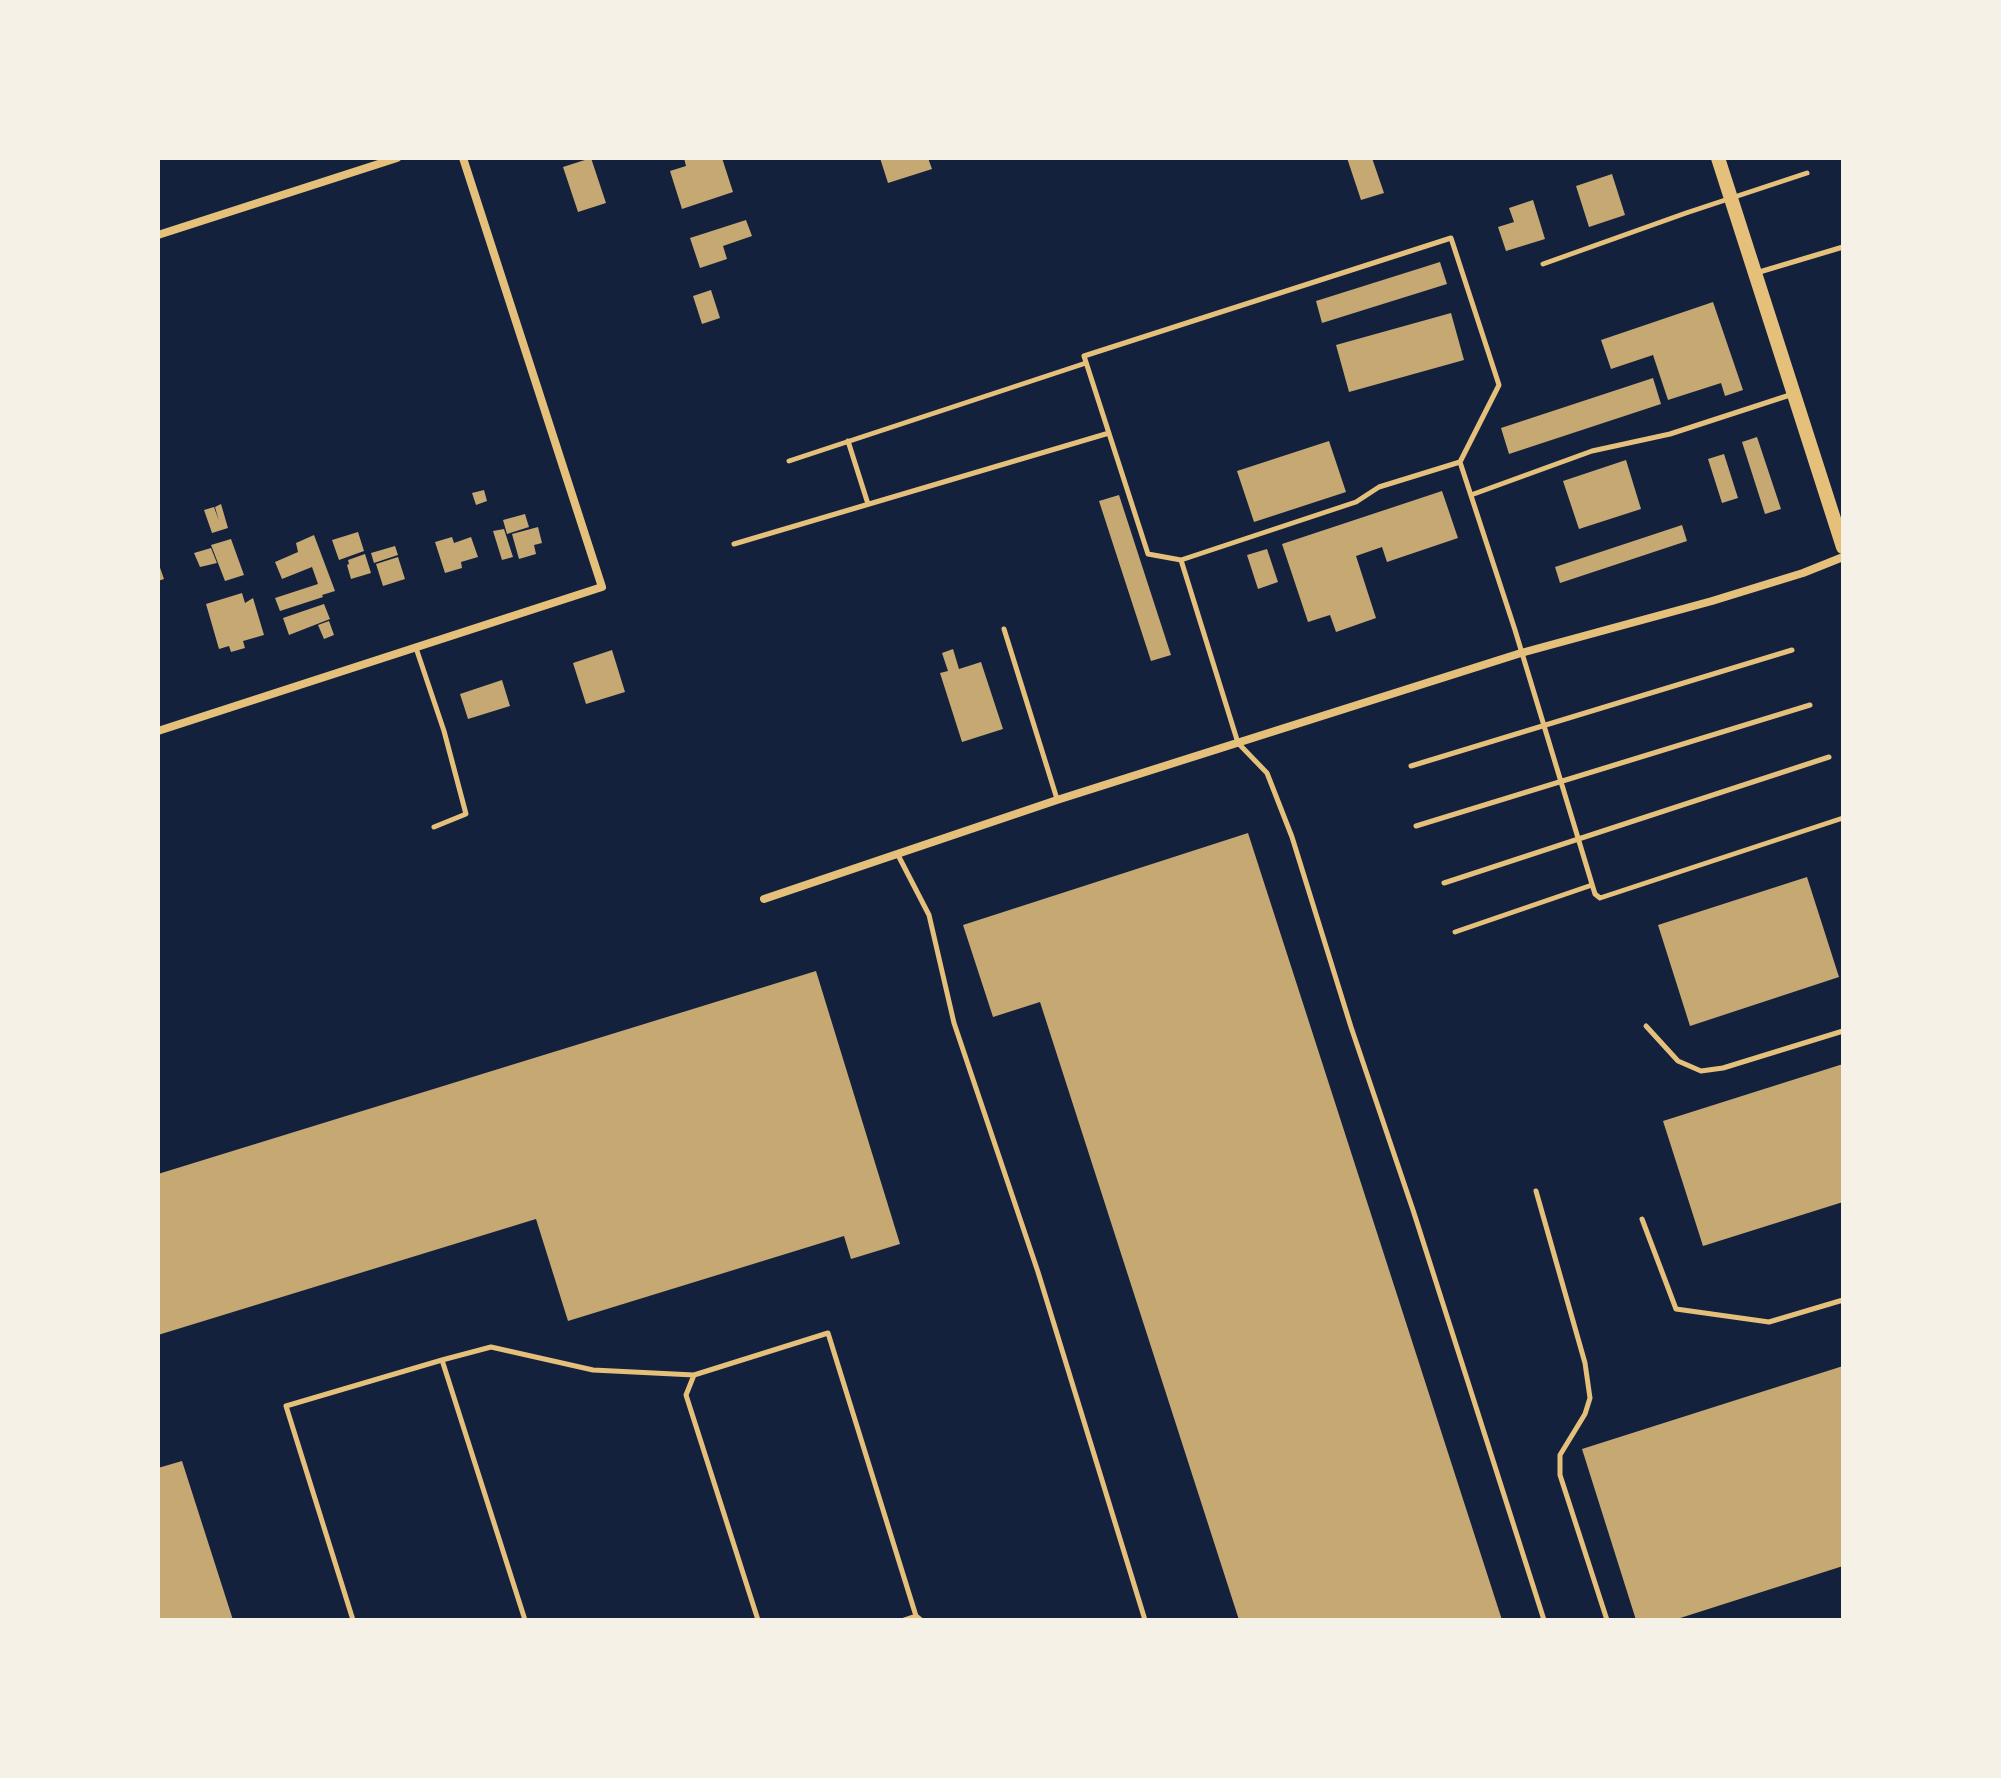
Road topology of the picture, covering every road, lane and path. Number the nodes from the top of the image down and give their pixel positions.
1 (397, 158) edge
2 (463, 158) edge
3 (1718, 158) edge
4 (1807, 173) dead end
5 (1731, 198) junction
6 (158, 235) edge
7 (1843, 247) edge
8 (1543, 264) dead end
9 (1755, 273) junction
10 (1086, 363) junction
11 (1794, 394) junction
12 (1109, 433) junction
13 (848, 441) junction
14 (789, 461) dead end
15 (1460, 462) junction
16 (1471, 495) junction
17 (868, 504) junction
18 (734, 544) dead end
19 (1843, 547) edge
20 (1843, 557) edge
21 (1181, 560) junction
22 (1004, 629) dead end
23 (416, 648) junction
24 (1792, 650) dead end
25 (1521, 653) junction
26 (1810, 705) dead end
27 (1544, 727) junction
28 (158, 731) edge
29 (1238, 743) junction
30 (1829, 757) dead end
31 (1411, 766) dead end
32 (1561, 782) junction
33 (1057, 800) junction
34 (1843, 818) edge
35 (1416, 826) dead end
36 (434, 827) dead end
37 (1579, 839) junction
38 (898, 854) junction
39 (1444, 883) dead end
40 (1592, 885) junction
41 (764, 899) dead end
42 (1455, 932) dead end
43 (1646, 1026) dead end
44 (1843, 1031) edge
45 (1536, 1191) dead end
46 (1642, 1219) dead end
47 (1843, 1300) edge
48 (442, 1360) junction
49 (694, 1375) junction
50 (918, 1618) edge
51 (353, 1620) edge
52 (525, 1620) edge
53 (758, 1620) edge
54 (904, 1620) edge
55 (1145, 1620) edge
56 (1544, 1620) edge
57 (1607, 1620) edge

1 - 6 street
2 - 23 street
3 - 5 main road
4 - 5 lane
5 - 8 lane
5 - 9 main road
7 - 9 lane
9 - 11 main road
10 - 12 lane
10 - 13 lane
10 - 15 lane
11 - 16 lane
11 - 19 main road
12 - 17 lane
12 - 21 lane
13 - 14 lane
13 - 17 lane
15 - 16 lane
15 - 21 lane
16 - 25 lane
17 - 18 lane
20 - 25 street
21 - 29 lane
22 - 33 lane
23 - 28 street
23 - 36 lane
24 - 27 lane
25 - 27 lane
25 - 29 street
26 - 32 lane
27 - 31 lane
27 - 32 lane
29 - 33 street
29 - 56 lane
30 - 37 lane
32 - 35 lane
32 - 37 lane
33 - 38 street
34 - 40 lane
37 - 39 lane
37 - 40 lane
38 - 41 street
38 - 55 lane
40 - 42 lane
43 - 44 lane
45 - 57 lane
46 - 47 lane
48 - 49 lane
48 - 51 lane
48 - 52 lane
49 - 50 lane
49 - 53 lane
50 - 54 lane

